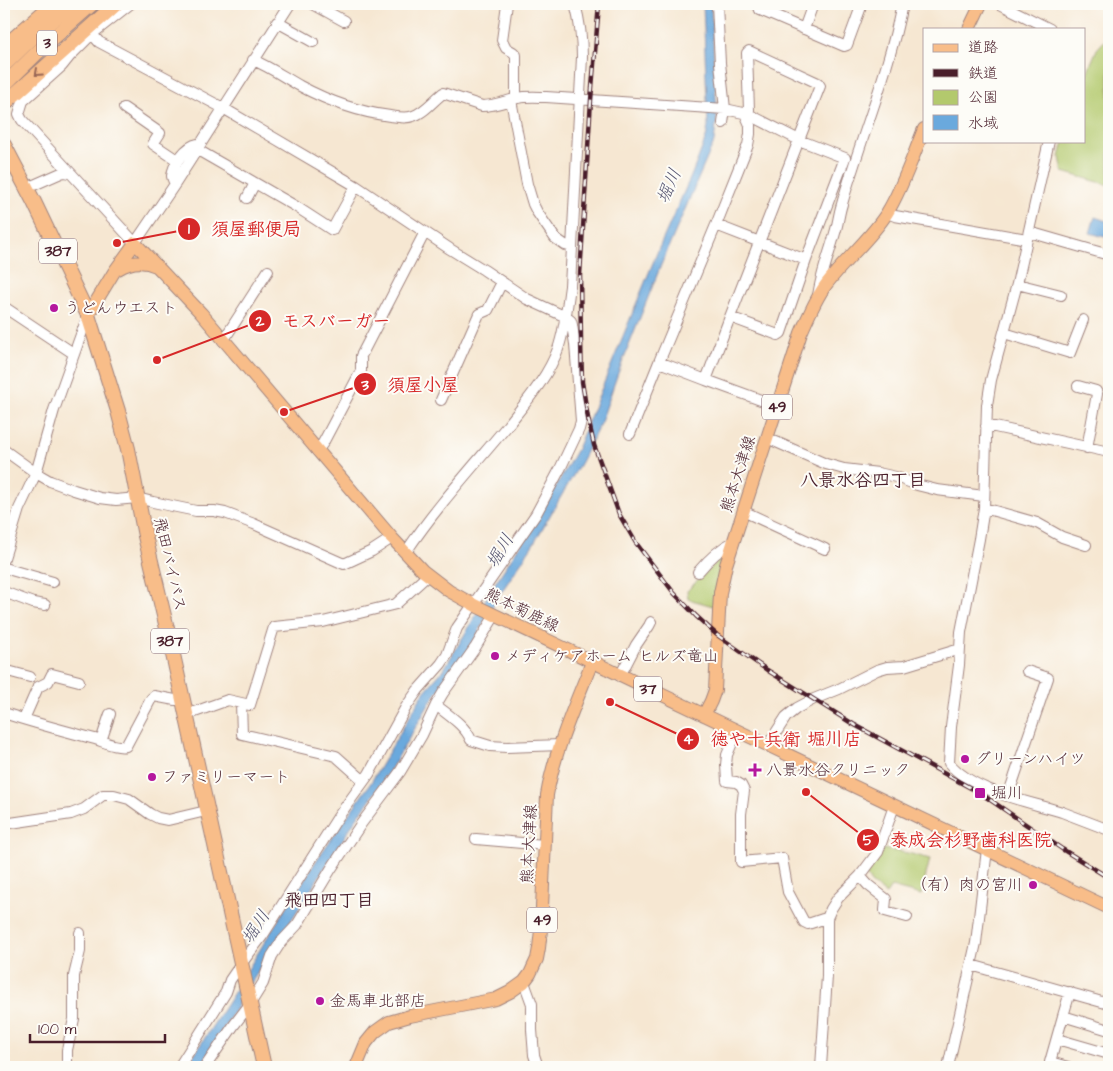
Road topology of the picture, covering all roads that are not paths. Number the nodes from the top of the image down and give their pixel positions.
1 (71, 4) edge
2 (92, 4) edge
3 (116, 4) edge
4 (130, 4) edge
5 (290, 4) edge
6 (313, 4) edge
7 (507, 4) edge
8 (575, 4) edge
9 (717, 4) edge
10 (758, 4) edge
11 (813, 4) edge
12 (862, 4) edge
13 (902, 4) edge
14 (981, 4) edge
15 (1000, 4) edge
16 (50, 6) edge
17 (344, 20) dead end
18 (277, 22) junction
19 (969, 28) edge
20 (1048, 28) edge
21 (804, 29) junction
22 (90, 32) junction
23 (4, 42) edge
24 (313, 42) dead end
25 (4, 47) edge
26 (253, 60) junction
27 (4, 65) edge
28 (4, 85) edge
29 (513, 99) junction
30 (580, 99) junction
31 (4, 104) edge
32 (124, 108) dead end
33 (223, 108) junction
34 (722, 109) junction
35 (748, 114) junction
36 (723, 123) dead end
37 (923, 131) edge
38 (799, 140) junction
39 (1050, 142) edge
40 (4, 145) edge
41 (198, 147) junction
42 (178, 160) junction
43 (850, 160) junction
44 (4, 162) edge
45 (70, 173) junction
46 (255, 183) junction
47 (175, 184) junction
48 (356, 186) junction
49 (27, 188) junction
50 (247, 198) dead end
51 (886, 213) junction
52 (716, 225) junction
53 (425, 232) junction
54 (1028, 236) junction
55 (759, 242) junction
56 (135, 243) junction
57 (572, 247) junction
58 (1109, 255) edge
59 (806, 260) junction
60 (157, 267) junction
61 (268, 271) dead end
62 (114, 272) junction
63 (502, 282) junction
64 (1017, 284) junction
65 (1060, 295) dead end
66 (818, 298) junction
67 (4, 308) edge
68 (88, 315) junction
69 (566, 317) junction
70 (730, 317) junction
71 (1083, 320) dead end
72 (1004, 333) junction
73 (223, 341) junction
74 (73, 353) junction
75 (659, 362) junction
76 (706, 380) junction
77 (1078, 386) dead end
78 (441, 400) dead end
79 (777, 406) junction
80 (986, 426) junction
81 (630, 434) dead end
82 (767, 438) junction
83 (1087, 448) junction
84 (4, 450) edge
85 (317, 451) junction
86 (1109, 452) edge
87 (36, 473) junction
88 (984, 496) junction
89 (137, 498) junction
90 (984, 508) junction
91 (743, 511) junction
92 (392, 538) junction
93 (733, 542) junction
94 (1086, 545) dead end
95 (825, 550) dead end
96 (406, 552) junction
97 (4, 558) edge
98 (4, 568) edge
99 (698, 572) dead end
100 (428, 575) junction
101 (53, 582) dead end
102 (4, 592) edge
103 (45, 604) dead end
104 (474, 605) junction
105 (493, 615) junction
106 (651, 622) dead end
107 (960, 650) junction
108 (592, 662) junction
109 (4, 670) edge
110 (1027, 671) dead end
111 (620, 676) junction
112 (30, 677) dead end
113 (78, 682) dead end
114 (182, 700) junction
115 (241, 703) junction
116 (436, 705) junction
117 (4, 712) edge
118 (110, 714) dead end
119 (186, 715) junction
120 (704, 715) junction
121 (24, 719) junction
122 (737, 731) junction
123 (101, 741) junction
124 (560, 745) junction
125 (768, 745) junction
126 (364, 781) junction
127 (1008, 796) junction
128 (894, 806) junction
129 (206, 811) junction
130 (4, 824) edge
131 (1109, 829) edge
132 (476, 839) dead end
133 (544, 845) junction
134 (987, 850) junction
135 (860, 876) junction
136 (1109, 908) edge
137 (908, 917) dead end
138 (827, 918) junction
139 (80, 933) dead end
140 (971, 965) junction
141 (242, 967) junction
142 (524, 982) junction
143 (1070, 992) junction
144 (250, 1002) junction
145 (1109, 1004) edge
146 (1063, 1016) junction
147 (1109, 1030) edge
148 (1057, 1039) junction
149 (1109, 1054) edge
150 (68, 1067) edge
151 (179, 1067) edge
152 (205, 1067) edge
153 (264, 1067) edge
154 (356, 1067) edge
155 (538, 1067) edge
156 (821, 1067) edge
157 (948, 1067) edge
158 (1068, 1067) edge

1 - 27 highway, 3
2 - 28 highway, 3
3 - 22 highway, 3
4 - 22 street
5 - 18 street
6 - 17 street
7 - 29 street
8 - 30 street
9 - 34 street
10 - 21 street
11 - 21 street
12 - 21 street
13 - 43 street
14 - 19 main road
15 - 20 street
16 - 23 highway
16 - 25 highway, 3
18 - 24 street
18 - 26 street
22 -> 31 highway, 3
22 - 33 street
22 - 45 street
26 - 29 street
26 - 33 street
29 - 30 street
29 - 57 street
30 - 34 street
30 - 57 street
32 - 42 street
33 - 41 street
33 - 48 street
34 - 35 street
34 - 36 street
35 - 38 street
35 - 38 street
35 - 52 street
37 - 51 main road, 熊本大津線 / 49
38 - 43 street
38 - 55 street
39 - 54 street
40 - 49 highway, 飛田バイパス / 387
41 - 42 street
41 - 46 street
41 - 47 street
42 - 47 street
43 - 59 street
43 - 66 street
44 - 49 highway
45 - 49 street
45 - 56 street
46 - 48 street
46 - 50 street
47 - 56 street
48 - 53 street
49 - 68 highway, 飛田バイパス / 387
51 - 54 street
51 - 66 main road, 熊本大津線 / 49
52 - 55 street
52 - 75 street
53 - 63 street
53 - 85 street
54 - 58 street
54 - 64 street
55 - 59 street
55 - 70 street
56 - 60 main road, 熊本菊鹿線 / 37
56 - 62 main road
57 - 69 street
59 - 70 street
60 - 62 main road
60 - 73 main road, 熊本菊鹿線 / 37
61 - 73 street
62 - 68 main road
63 - 69 street
63 - 78 street
64 - 65 street
64 - 72 street
66 - 79 main road, 熊本大津線 / 49
67 - 74 street
68 - 74 street
68 - 89 highway, 飛田バイパス / 387
69 - 96 street
69 - 104 street
70 - 76 street
71 - 72 street
72 - 80 street
73 - 85 main road, 熊本菊鹿線 / 37
74 - 87 street
75 - 76 street
75 - 81 street
76 - 79 street
77 - 83 street
79 - 82 main road, 熊本大津線 / 49
80 - 83 street
80 - 88 street
82 - 88 street
82 - 91 main road, 熊本大津線 / 49
83 - 86 street
84 - 87 street
85 - 92 main road, 熊本菊鹿線 / 37
87 - 89 street
87 - 97 street
88 - 90 street
89 - 92 street
89 - 114 highway, 飛田バイパス / 387
90 - 94 street
90 - 107 street
91 - 93 main road, 熊本大津線 / 49
91 - 95 street
92 - 96 main road, 熊本菊鹿線 / 37
93 - 99 street
93 - 120 main road, 熊本大津線 / 49
96 - 100 main road, 熊本菊鹿線 / 37
98 - 101 street
100 - 104 main road, 熊本菊鹿線 / 37
100 - 115 street
102 - 103 street
104 - 105 main road, 熊本菊鹿線 / 37
104 - 126 street
105 - 108 main road, 熊本菊鹿線 / 37
105 - 116 street
106 - 111 street
107 - 125 street
107 - 127 street
108 - 111 main road, 熊本菊鹿線 / 37
108 - 124 main road, 熊本大津線 / 49
109 - 112 street
110 - 127 street
111 - 120 main road, 熊本菊鹿線 / 37
113 - 121 street
114 - 119 highway, 飛田バイパス / 387
114 - 123 street
115 - 119 street
115 - 126 street
116 - 124 street
116 - 144 street
117 - 121 street
118 - 123 street
119 - 129 highway, 飛田バイパス / 387
120 - 122 main road, 熊本菊鹿線 / 37
121 - 123 street
122 - 125 main road, 熊本菊鹿線 / 37
122 - 138 street
124 - 133 main road, 熊本大津線 / 49
125 - 128 main road, 熊本菊鹿線 / 37
126 - 141 street
127 - 131 street
128 - 134 main road, 熊本菊鹿線 / 37
128 - 135 street
129 - 130 street
129 - 141 highway, 飛田バイパス / 387
132 - 133 street
133 - 142 main road, 熊本大津線 / 49
134 - 136 main road, 熊本菊鹿線 / 37
134 - 140 street
135 - 137 street
135 - 138 street
138 - 156 street
139 - 150 street
140 - 143 street
140 - 157 street
141 - 144 highway, 飛田バイパス / 387
141 - 151 street
142 - 154 main road, 熊本大津線 / 49
142 - 155 street
143 - 145 street
143 - 146 street
144 - 152 street
144 - 153 highway, 飛田バイパス / 387
146 - 147 street
146 - 148 street
148 - 149 street
148 - 158 street

